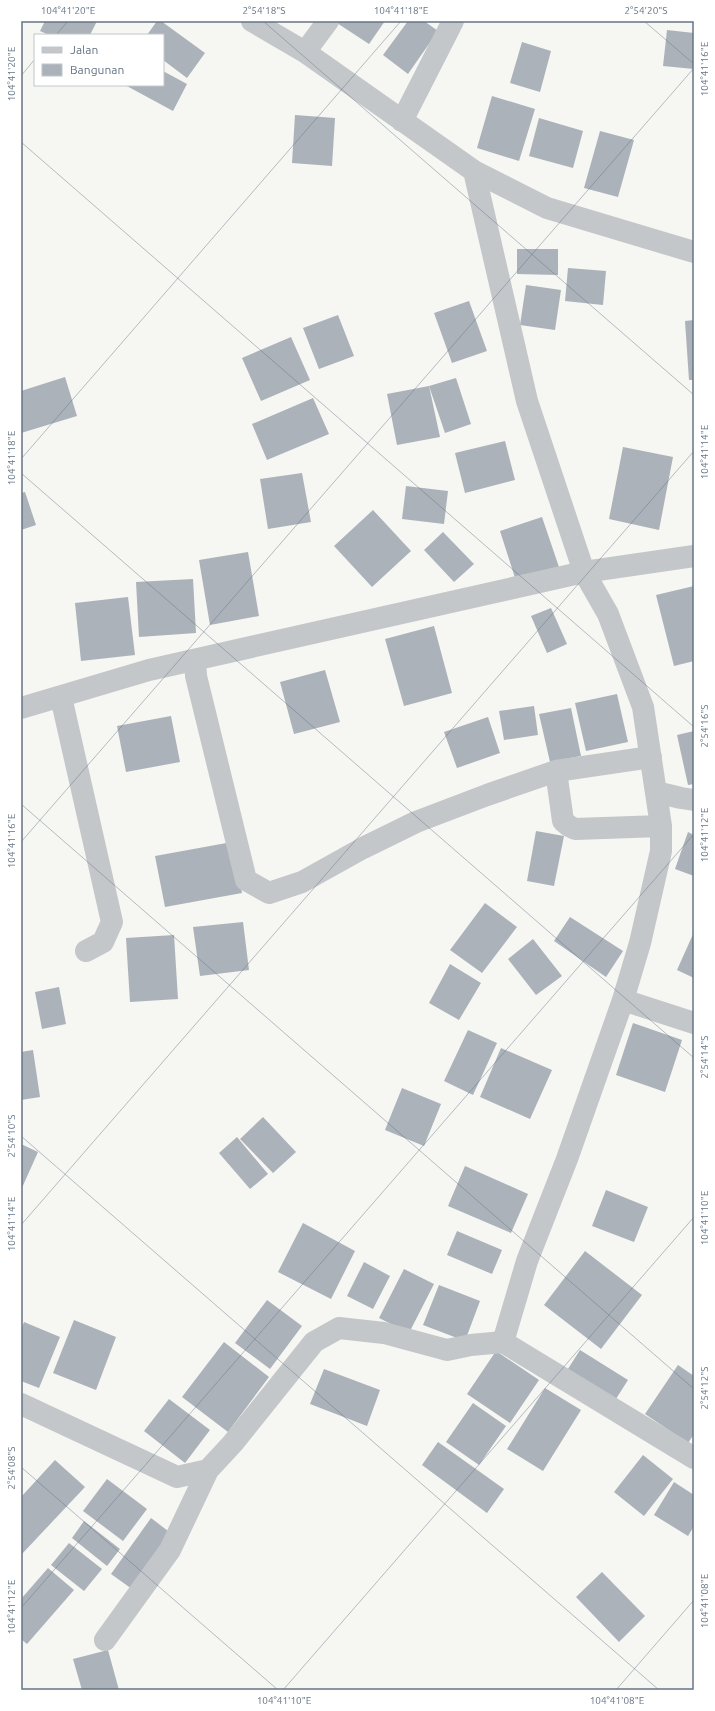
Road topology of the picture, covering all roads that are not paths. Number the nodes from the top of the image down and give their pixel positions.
1 (252, 21) edge
2 (328, 21) edge
3 (453, 21) edge
4 (305, 52) junction
5 (402, 121) junction
6 (474, 172) junction
7 (694, 252) edge
8 (694, 556) edge
9 (584, 572) junction
10 (195, 660) junction
11 (61, 697) junction
12 (21, 708) edge
13 (651, 757) junction
14 (556, 771) junction
15 (656, 792) junction
16 (694, 800) edge
17 (662, 826) junction
18 (86, 951) dead end
19 (623, 1000) junction
20 (694, 1023) edge
21 (504, 1342) junction
22 (21, 1404) edge
23 (694, 1458) edge
24 (208, 1470) junction
25 (105, 1640) dead end

1 - 4 street
2 - 4 street
3 - 5 street
4 - 5 street
5 - 6 street
6 - 7 street
6 - 9 street
8 - 9 street
9 - 10 street
9 - 13 street
10 - 11 street
10 - 14 street
11 - 12 street
11 - 18 street
13 - 14 street
13 - 15 street
14 - 17 street
15 - 16 street
15 - 17 street
17 - 19 street
19 - 20 street
19 - 21 street
21 - 23 street
21 - 24 street
22 - 24 street
24 - 25 street

